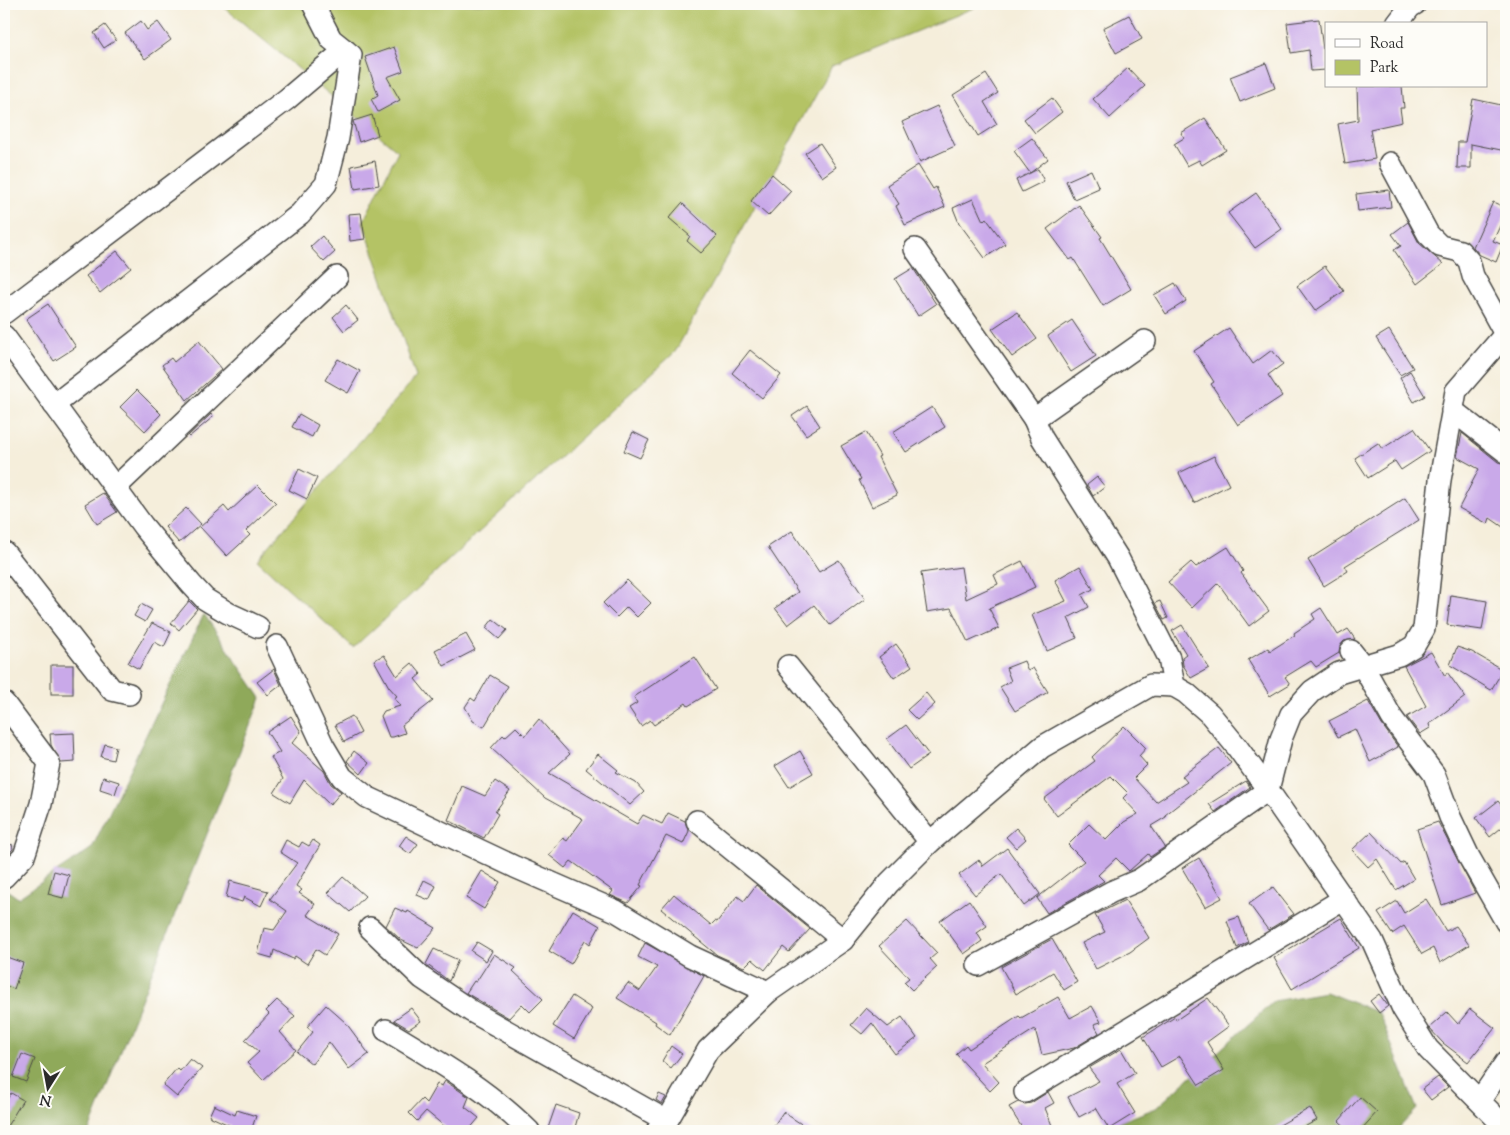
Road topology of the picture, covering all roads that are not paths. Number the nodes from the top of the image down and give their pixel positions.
1 (313, 4) edge
2 (1415, 4) edge
3 (1399, 22) edge
4 (345, 50) junction
5 (1390, 163) dead end
6 (915, 249) dead end
7 (337, 277) dead end
8 (4, 313) edge
9 (1506, 334) edge
10 (4, 336) edge
11 (1145, 341) dead end
12 (54, 405) junction
13 (1452, 410) junction
14 (1034, 419) junction
15 (1506, 452) edge
16 (115, 488) junction
17 (4, 553) edge
18 (258, 627) dead end
19 (277, 646) dead end
20 (1358, 658) junction
21 (788, 666) dead end
22 (1174, 686) junction
23 (129, 694) dead end
24 (4, 703) edge
25 (1268, 790) junction
26 (696, 821) dead end
27 (930, 842) junction
28 (4, 877) edge
29 (1343, 899) junction
30 (1506, 922) edge
31 (370, 928) dead end
32 (843, 940) junction
33 (978, 965) dead end
34 (768, 992) junction
35 (386, 1030) dead end
36 (1506, 1062) edge
37 (1025, 1092) dead end
38 (1480, 1100) junction
39 (662, 1126) edge
40 (1506, 1128) edge
41 (529, 1131) edge

1 - 4 street
2 - 3 street
4 - 8 street
4 - 12 street
5 - 9 street
6 - 14 street
7 - 16 street
9 - 13 street
10 - 12 street
11 - 14 street
12 - 16 street
13 - 15 street
13 - 20 street
14 - 22 street
16 - 18 street
17 - 23 street
19 - 34 street
20 - 25 street
20 - 30 street
21 - 27 street
22 - 25 street
22 - 27 street
24 - 28 street
25 - 29 street
25 - 33 street
26 - 32 street
27 - 32 street
29 - 37 street
29 - 38 street
31 - 39 street
32 - 34 street
34 - 39 street
35 - 41 street
36 - 38 street
38 - 40 street

